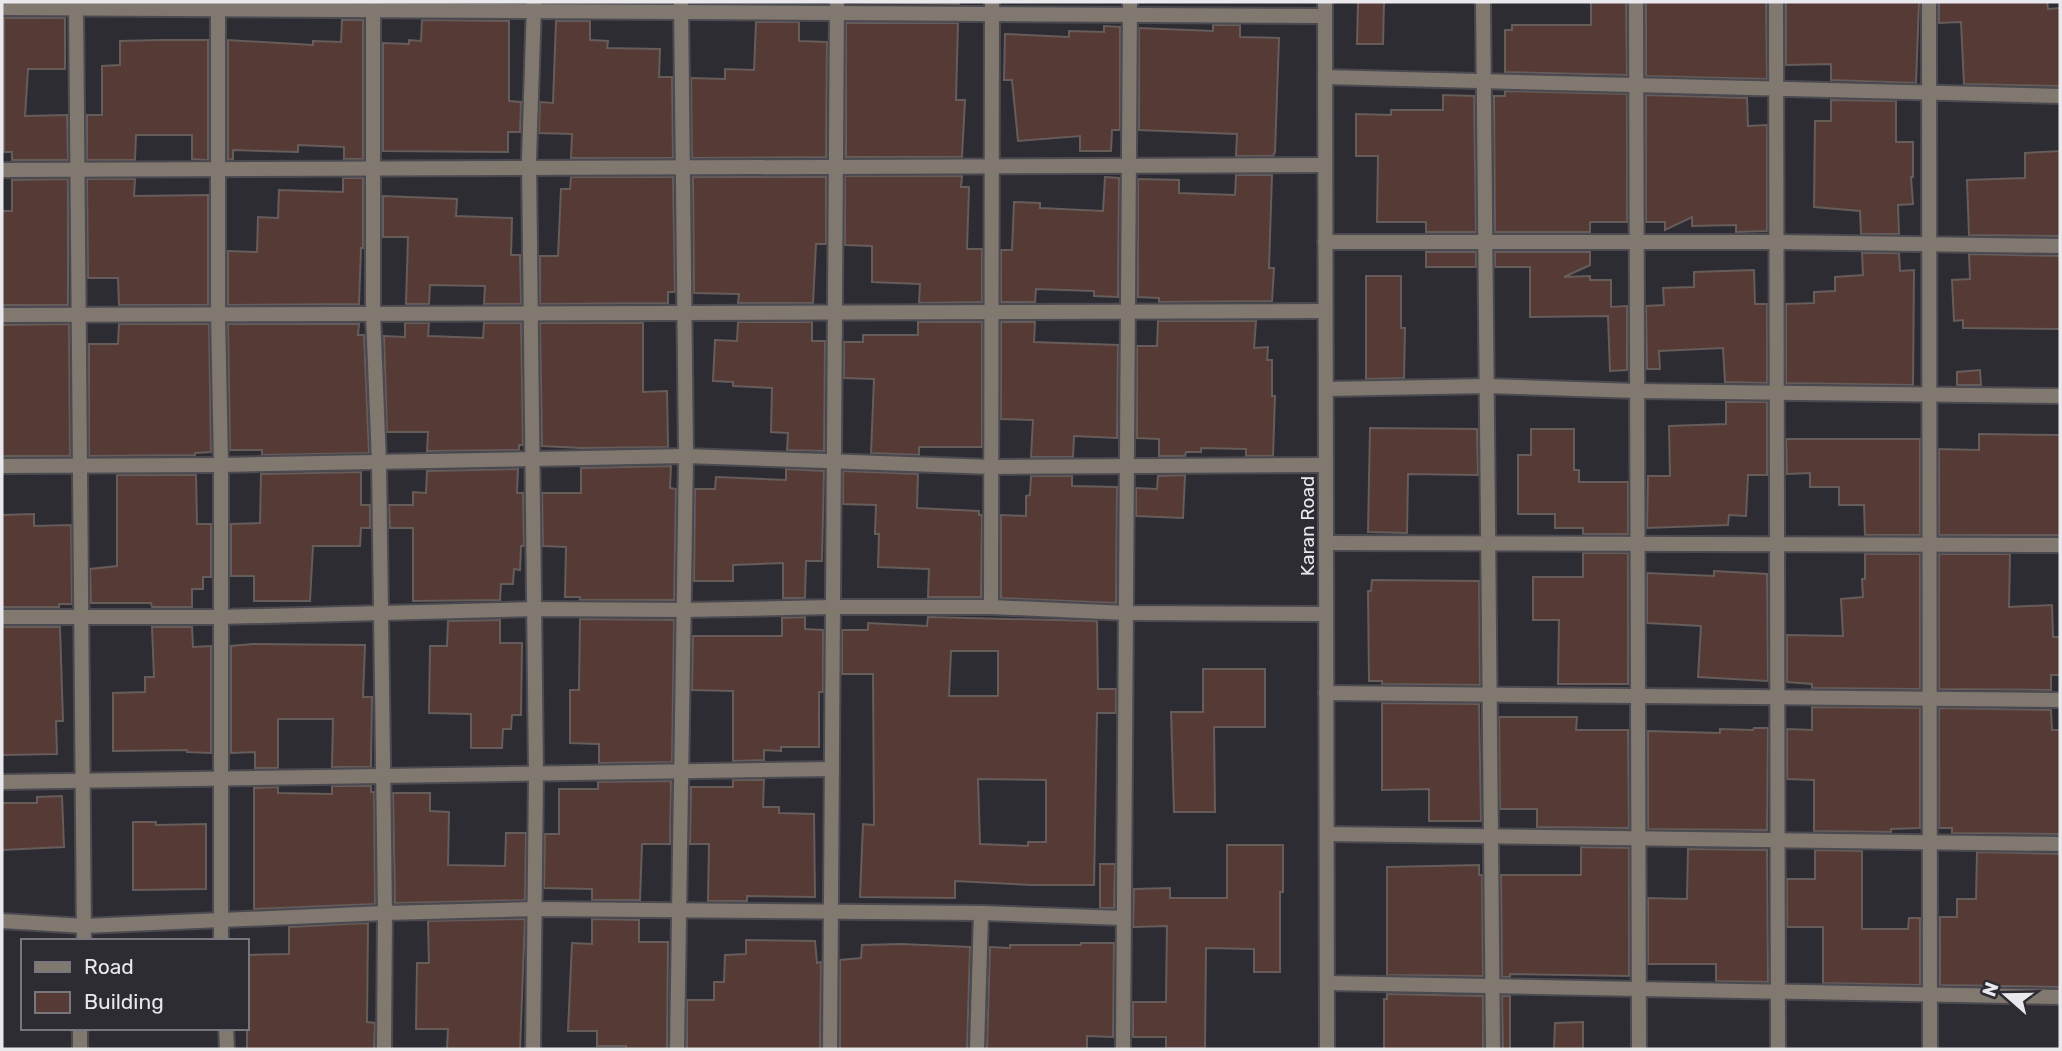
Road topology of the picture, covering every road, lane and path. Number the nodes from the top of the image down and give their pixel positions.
1 (1483, 2) edge
2 (1636, 2) edge
3 (1776, 2) edge
4 (1929, 2) edge
5 (76, 5) edge
6 (218, 6) edge
7 (373, 6) edge
8 (535, 7) edge
9 (681, 7) edge
10 (2, 8) edge
11 (837, 8) edge
12 (992, 8) edge
13 (1130, 8) edge
14 (1325, 9) edge
15 (1325, 77) junction
16 (1484, 82) junction
17 (1636, 86) junction
18 (1776, 88) junction
19 (1929, 93) junction
20 (2060, 96) edge
21 (1325, 165) junction
22 (684, 166) junction
23 (992, 166) junction
24 (1129, 166) junction
25 (835, 167) junction
26 (218, 169) junction
27 (373, 169) junction
28 (530, 169) junction
29 (2, 170) edge
30 (77, 170) junction
31 (1325, 242) junction
32 (1777, 242) junction
33 (1486, 243) junction
34 (1637, 243) junction
35 (1930, 245) junction
36 (2060, 246) edge
37 (685, 311) junction
38 (1325, 311) junction
39 (992, 312) junction
40 (1128, 312) junction
41 (531, 313) junction
42 (835, 313) junction
43 (2, 314) edge
44 (78, 314) junction
45 (218, 314) junction
46 (373, 314) junction
47 (1487, 386) junction
48 (1326, 388) junction
49 (1637, 391) junction
50 (1777, 393) junction
51 (1930, 394) junction
52 (2060, 396) edge
53 (686, 456) junction
54 (532, 458) junction
55 (379, 462) junction
56 (833, 463) junction
57 (1326, 464) junction
58 (221, 465) junction
59 (2, 466) edge
60 (78, 466) junction
61 (1127, 466) junction
62 (992, 467) junction
63 (1326, 543) junction
64 (1488, 544) junction
65 (1637, 544) junction
66 (1777, 544) junction
67 (1930, 545) junction
68 (2060, 545) edge
69 (833, 607) junction
70 (991, 607) junction
71 (535, 609) junction
72 (684, 610) junction
73 (381, 613) junction
74 (1127, 613) junction
75 (1326, 614) junction
76 (80, 616) junction
77 (2, 617) edge
78 (221, 617) junction
79 (1326, 693) junction
80 (1490, 695) junction
81 (1637, 696) junction
82 (1777, 698) junction
83 (1930, 699) junction
84 (2060, 701) edge
85 (832, 769) junction
86 (680, 771) junction
87 (536, 774) junction
88 (382, 776) junction
89 (220, 779) junction
90 (82, 781) junction
91 (2, 782) edge
92 (1326, 834) junction
93 (1491, 836) junction
94 (1638, 839) junction
95 (1777, 841) junction
96 (1930, 843) junction
97 (2060, 844) edge
98 (535, 909) junction
99 (679, 911) junction
100 (385, 913) junction
101 (831, 913) junction
102 (981, 913) junction
103 (1124, 918) junction
104 (219, 920) junction
105 (2, 922) edge
106 (84, 933) edge
107 (221, 939) edge
108 (1326, 983) junction
109 (1493, 986) junction
110 (1639, 989) junction
111 (1778, 992) junction
112 (1930, 995) junction
113 (2060, 997) edge
114 (80, 1030) edge
115 (226, 1030) edge
116 (80, 1049) edge
117 (227, 1049) edge
118 (384, 1049) edge
119 (533, 1049) edge
120 (677, 1049) edge
121 (830, 1049) edge
122 (977, 1049) edge
123 (1123, 1049) edge
124 (1327, 1049) edge
125 (1493, 1049) edge
126 (1639, 1049) edge
127 (1778, 1049) edge
128 (1930, 1049) edge

1 - 16 street
2 - 17 street
3 - 18 street
4 - 19 street
5 - 6 street
5 - 10 street
5 - 30 street
6 - 7 street
6 - 26 street
7 - 8 street
7 - 27 street
8 - 9 street
8 - 28 street
9 - 11 street
9 - 22 street
11 - 12 street
11 - 25 street
12 - 13 street
12 - 23 street
13 - 14 street
13 - 24 street
14 - 15 street, Karan Road
15 - 16 street
15 - 21 street, Karan Road
16 - 17 street
16 - 33 street
17 - 18 street
17 - 34 street
18 - 19 street
18 - 32 street
19 - 20 street
19 - 35 street
21 - 24 street
21 - 31 street, Karan Road
22 - 25 street
22 - 28 street
22 - 37 street
23 - 24 street
23 - 25 street
23 - 39 street
24 - 40 street
25 - 42 street
26 - 27 street
26 - 30 street
26 - 45 street
27 - 28 street
27 - 46 street
28 - 41 street
29 - 30 street
30 - 44 street
31 - 33 street
31 - 38 street, Karan Road
32 - 34 street
32 - 35 street
32 - 50 street
33 - 34 street
33 - 47 street
34 - 49 street
35 - 36 street
35 - 51 street
37 - 41 street
37 - 42 street
37 - 53 street
38 - 40 street
38 - 48 street, Karan Road
39 - 40 street
39 - 42 street
39 - 62 street
40 - 61 street
41 - 46 street
41 - 54 street
42 - 56 street
43 - 44 street
44 - 45 street
44 - 60 street
45 - 46 street
45 - 58 street
46 - 55 street
47 - 48 street
47 - 49 street
47 - 64 street
48 - 57 street, Karan Road
49 - 50 street
49 - 65 street
50 - 51 street
50 - 66 street
51 - 52 street
51 - 67 street
53 - 54 street
53 - 56 street
53 - 72 street
54 - 55 street
54 - 71 street
55 - 58 street
55 - 73 street
56 - 62 street
56 - 69 street
57 - 61 street
57 - 63 street, Karan Road
58 - 60 street
58 - 78 street
59 - 60 street
60 - 76 street
61 - 62 street
61 - 74 street
62 - 70 street
63 - 64 street
63 - 75 street, Karan Road
64 - 65 street
64 - 80 street
65 - 66 street
65 - 81 street
66 - 67 street
66 - 82 street
67 - 68 street
67 - 83 street
69 - 70 street
69 - 72 street
69 - 85 street
70 - 74 street
71 - 72 street
71 - 73 street
71 - 87 street
72 - 86 street
73 - 78 street
73 - 88 street
74 - 75 street
74 - 103 street
75 - 79 street, Karan Road
76 - 77 street
76 - 78 street
76 - 90 street
78 - 89 street
79 - 80 street
79 - 92 street, Karan Road
80 - 81 street
80 - 93 street
81 - 82 street
81 - 94 street
82 - 83 street
82 - 95 street
83 - 84 street
83 - 96 street
85 - 86 street
85 - 101 street
86 - 87 street
86 - 99 street
87 - 88 street
87 - 98 street
88 - 89 street
88 - 100 street
89 - 90 street
89 - 104 street
90 - 91 street
90 - 106 street
92 - 93 street
92 - 108 street, Karan Road
93 - 94 street
93 - 109 street
94 - 95 street
94 - 110 street
95 - 96 street
95 - 111 street
96 - 97 street
96 - 112 street
98 - 99 street
98 - 100 street
98 - 119 street
99 - 101 street
99 - 120 street
100 - 104 street
100 - 118 street
101 - 102 street
101 - 121 street
102 - 103 street
102 - 122 street
103 - 123 street
104 - 106 street
104 - 107 street
105 - 106 street
108 - 109 street
108 - 124 street, Karan Road
109 - 110 street
109 - 125 street
110 - 111 street
110 - 126 street
111 - 112 street
111 - 127 street
112 - 113 street
112 - 128 street
114 - 116 street
115 - 117 street

